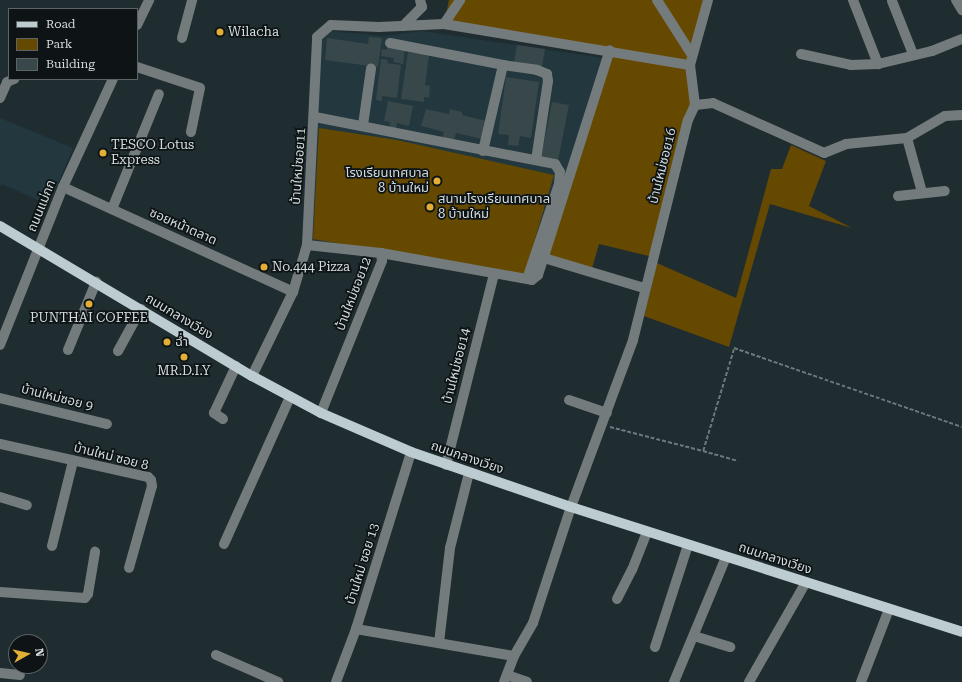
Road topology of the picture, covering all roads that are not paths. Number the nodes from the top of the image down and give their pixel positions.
1 (149, 0) edge
2 (192, 0) edge
3 (420, 0) edge
4 (460, 0) edge
5 (656, 0) edge
6 (708, 0) edge
7 (853, 0) edge
8 (956, 0) edge
9 (892, 1) dead end
10 (962, 10) edge
11 (138, 23) edge
12 (444, 24) junction
13 (403, 26) junction
14 (182, 38) dead end
15 (962, 39) edge
16 (390, 43) dead end
17 (610, 50) junction
18 (801, 54) dead end
19 (913, 54) junction
20 (691, 60) junction
21 (878, 64) junction
22 (503, 65) junction
23 (138, 67) edge
24 (371, 69) dead end
25 (12, 80) edge
26 (113, 80) edge
27 (159, 94) dead end
28 (0, 98) edge
29 (695, 105) junction
30 (962, 115) edge
31 (315, 117) junction
32 (363, 125) junction
33 (191, 132) dead end
34 (907, 138) junction
35 (483, 151) junction
36 (536, 160) junction
37 (63, 187) junction
38 (945, 191) dead end
39 (922, 192) junction
40 (898, 196) dead end
41 (112, 209) junction
42 (0, 226) edge
43 (307, 244) junction
44 (40, 247) junction
45 (381, 253) junction
46 (544, 258) junction
47 (494, 274) junction
48 (527, 279) junction
49 (96, 282) junction
50 (644, 288) junction
51 (292, 292) junction
52 (141, 309) junction
53 (4, 324) edge
54 (0, 345) edge
55 (68, 350) dead end
56 (118, 351) dead end
57 (236, 366) junction
58 (252, 376) junction
59 (290, 397) junction
60 (0, 398) edge
61 (569, 400) dead end
62 (321, 413) junction
63 (607, 413) junction
64 (223, 419) dead end
65 (107, 424) dead end
66 (0, 444) edge
67 (411, 452) junction
68 (73, 461) junction
69 (446, 465) junction
70 (469, 473) junction
71 (0, 497) edge
72 (27, 505) dead end
73 (571, 507) junction
74 (647, 532) junction
75 (224, 544) dead end
76 (688, 545) junction
77 (52, 546) dead end
78 (94, 552) dead end
79 (726, 557) junction
80 (129, 568) dead end
81 (806, 582) junction
82 (0, 592) edge
83 (617, 599) dead end
84 (888, 608) junction
85 (356, 629) junction
86 (962, 632) edge
87 (694, 636) junction
88 (439, 643) junction
89 (656, 647) dead end
90 (730, 647) dead end
91 (216, 655) dead end
92 (514, 656) junction
93 (0, 673) edge
94 (20, 675) dead end
95 (506, 678) edge
96 (278, 682) edge
97 (336, 682) edge
98 (528, 682) edge
99 (674, 682) edge
100 (749, 682) edge
101 (861, 682) edge

1 - 11 street
2 - 14 street
3 - 13 street
4 - 12 street
5 - 20 street
6 - 20 street
7 - 21 street
8 - 10 street
9 - 19 street
12 - 13 street, บ้านใหม่ซอย11
12 - 17 street, บ้านใหม่ซอย11
13 - 31 street, บ้านใหม่ซอย11
15 - 19 street
16 - 22 street
17 - 20 street, บ้านใหม่ซอย11
17 - 46 street
18 - 21 street
19 - 21 street
20 - 29 street
22 - 35 street
22 - 36 street
23 - 33 street
24 - 32 street
25 - 28 street
26 - 37 street, ถนนแม่กก
27 - 41 street
29 - 34 street
29 - 50 street, บ้านใหม่ซอย16
30 - 34 street
31 - 32 street
31 - 43 street, บ้านใหม่ซอย11
32 - 35 street
34 - 39 street
35 - 36 street
36 - 48 street
37 - 41 street, ซอยหน้าตลาด
37 - 44 street, ถนนแม่กก
38 - 39 street
39 - 40 street
41 - 51 street, ซอยหน้าตลาด
42 - 44 main road, ถนนกลางเวียง
43 - 45 street, บ้านใหม่ซอย12
43 - 51 street, บ้านใหม่ซอย11
44 - 49 main road, ถนนกลางเวียง
44 - 53 street, ถนนแม่กก
45 - 47 street
45 - 62 street, บ้านใหม่ซอย12
46 - 48 street
46 - 50 street
47 - 48 street
47 - 69 street, บ้านใหม่ซอย14
49 - 52 main road, ถนนกลางเวียง
49 - 55 street
50 - 63 street, บ้านใหม่ซอย16
51 - 58 street, บ้านใหม่ซอย11
52 - 56 street
52 - 57 main road, ถนนกลางเวียง
53 - 54 street, ถนนแม่กก
57 - 58 main road, ถนนกลางเวียง
57 - 64 street
58 - 59 main road, ถนนกลางเวียง
59 - 62 main road, ถนนกลางเวียง
59 - 75 street
60 - 65 street, บ้านใหม่ซอย 9
61 - 63 street
62 - 67 main road, ถนนกลางเวียง
63 - 73 street, บ้านใหม่ซอย16
66 - 68 street, บ้านใหม่ ซอย 8
67 - 69 main road, ถนนกลางเวียง
67 - 85 street, บ้านใหม่ ซอย 13
68 - 77 street
68 - 80 street, บ้านใหม่ ซอย 8
69 - 70 main road, ถนนกลางเวียง
70 - 73 main road, ถนนกลางเวียง
70 - 88 street
71 - 72 street
73 - 74 main road, ถนนกลางเวียง
73 - 92 street, บ้านใหม่ซอย16
74 - 76 main road, ถนนกลางเวียง
74 - 83 street
76 - 79 main road, ถนนกลางเวียง
76 - 89 street
78 - 82 street
79 - 81 main road, ถนนกลางเวียง
79 - 87 street
81 - 84 main road, ถนนกลางเวียง
81 - 100 street
84 - 86 main road, ถนนกลางเวียง
84 - 101 street
85 - 88 street
85 - 97 street, บ้านใหม่ ซอย 13
87 - 90 street
87 - 99 street
88 - 92 street
91 - 96 street
92 - 95 street, บ้านใหม่ซอย16
93 - 94 street
95 - 98 street

